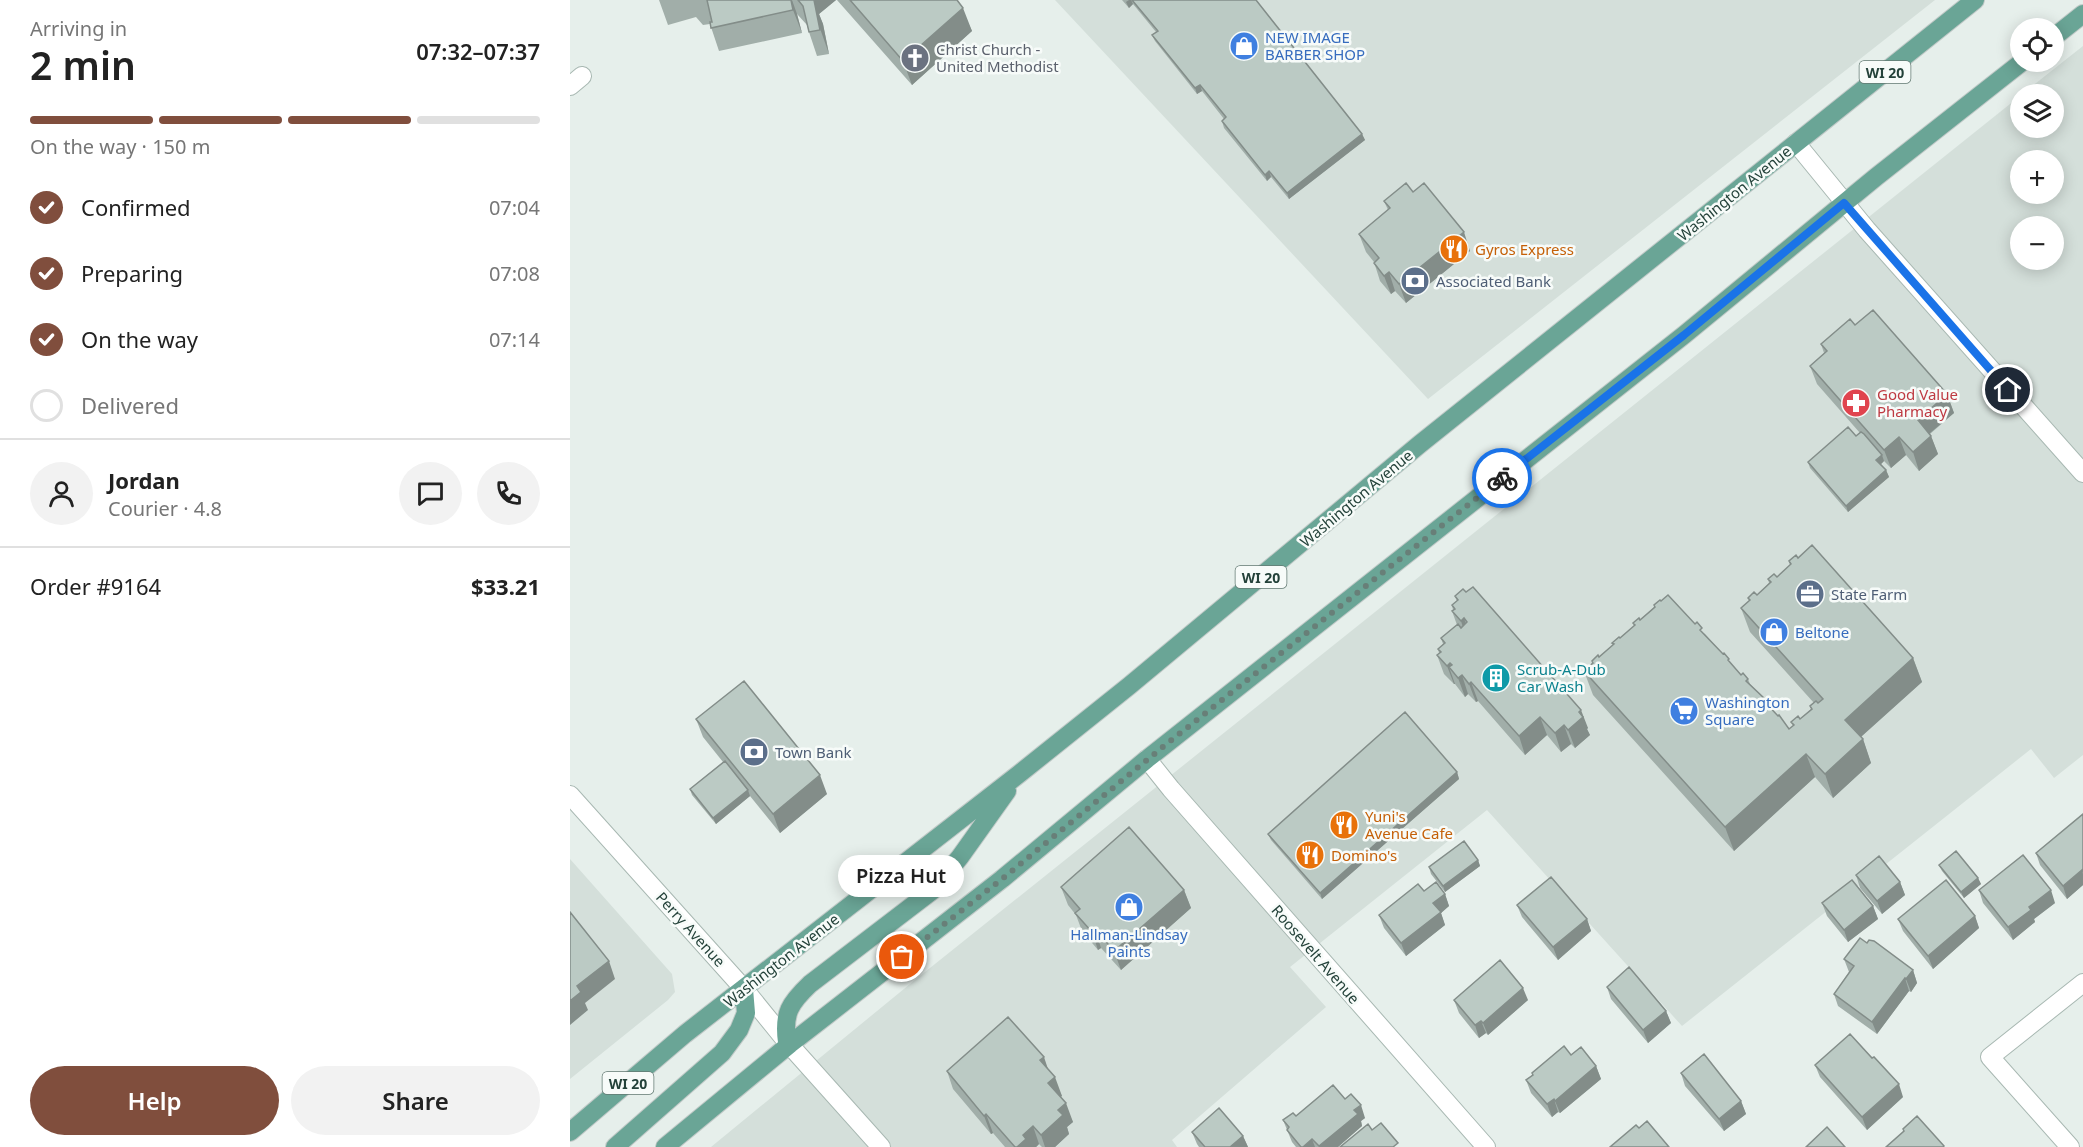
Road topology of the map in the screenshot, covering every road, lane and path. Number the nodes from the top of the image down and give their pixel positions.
1 (1975, 0) edge
2 (2083, 14) edge
3 (2064, 29) edge
4 (2010, 72) edge
5 (1796, 143) junction
6 (1844, 203) junction
7 (2083, 473) edge
8 (1147, 759) junction
9 (1019, 774) junction
10 (570, 795) edge
11 (2083, 983) edge
12 (744, 989) junction
13 (789, 1043) junction
14 (570, 1132) edge
15 (615, 1147) edge
16 (665, 1147) edge
17 (880, 1147) edge
18 (1486, 1147) edge
19 (2070, 1147) edge

1 - 5 main road, Washington Avenue / WI 20
2 - 3 main road
4 - 6 main road
5 - 6 street
5 - 9 main road, Washington Avenue / WI 20
6 - 7 street
6 - 8 main road
8 - 13 main road
8 - 18 street, Roosevelt Avenue
9 - 12 main road, Washington Avenue / WI 20
9 - 13 main road
10 - 12 street, Perry Avenue
11 - 19 street
12 - 13 street, Perry Avenue
12 - 14 main road, Washington Avenue / WI 20
12 - 15 main road
13 - 16 main road
13 - 17 street, Perry Avenue

